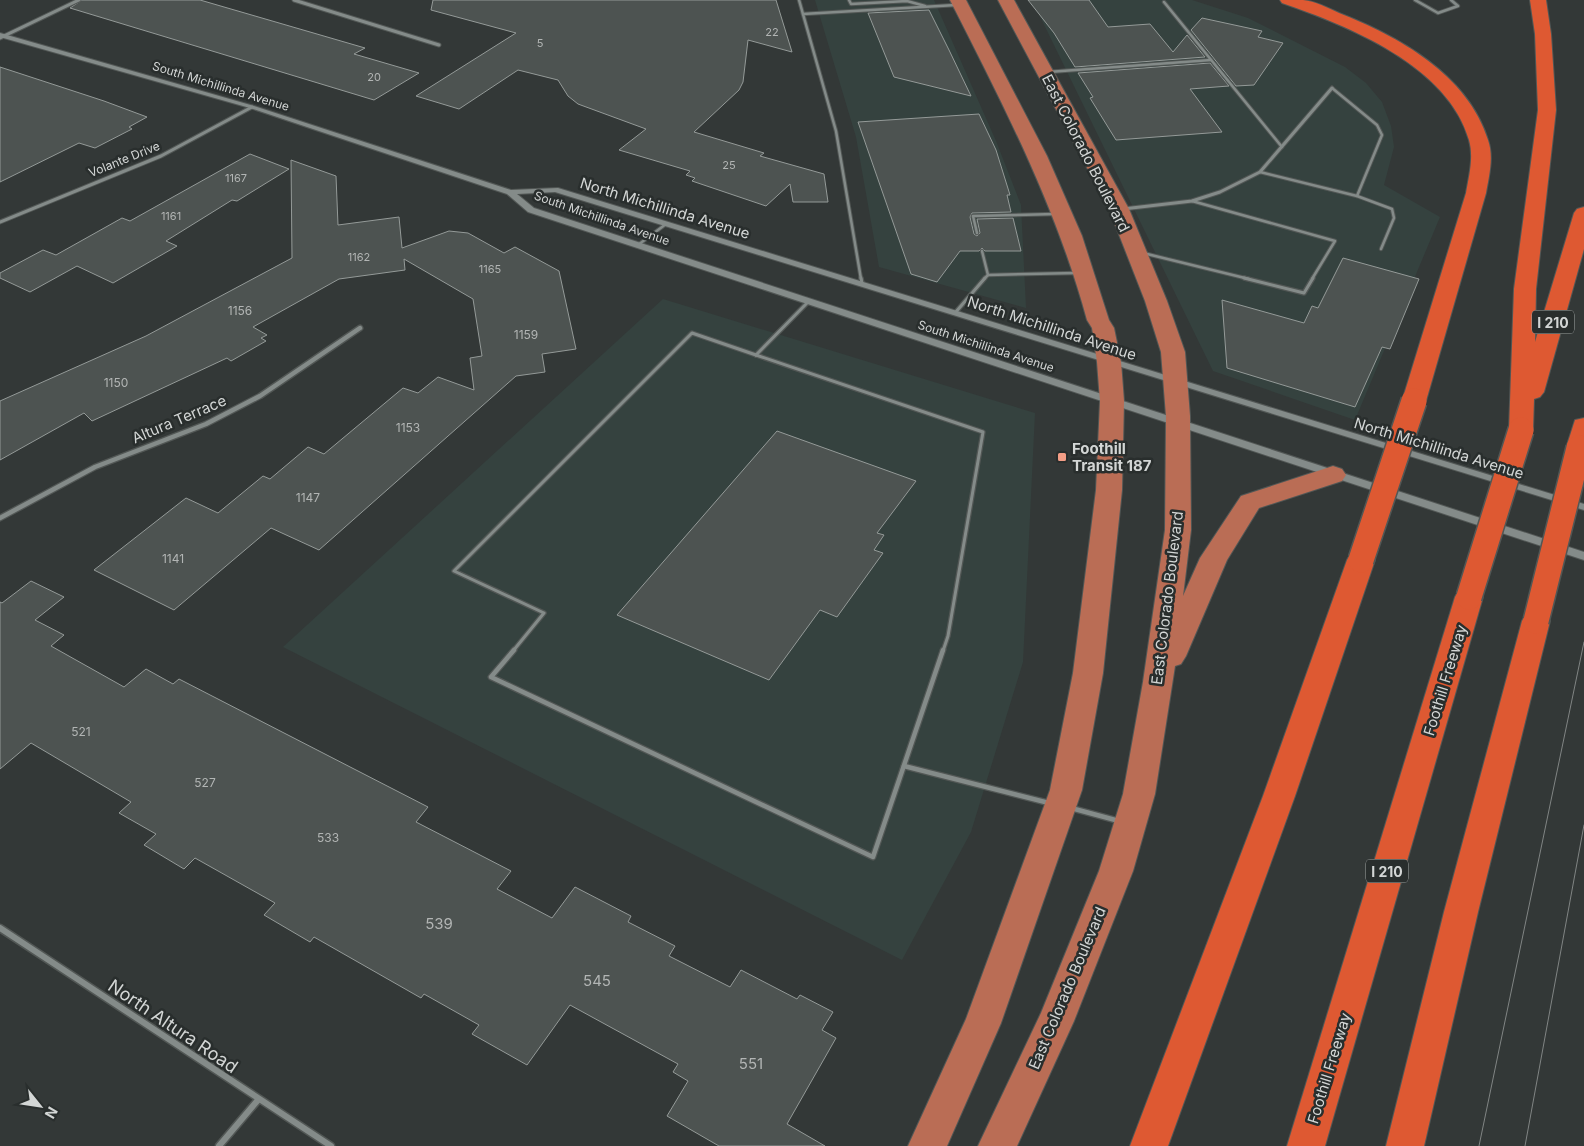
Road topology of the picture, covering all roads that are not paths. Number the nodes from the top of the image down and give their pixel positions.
1 (79, 0) edge
2 (294, 0) edge
3 (800, 0) edge
4 (849, 0) edge
5 (1006, 0) edge
6 (1288, 0) edge
7 (1415, 0) edge
8 (1451, 0) edge
9 (1538, 0) edge
10 (960, 2) edge
11 (1164, 2) dead end
12 (926, 6) junction
13 (804, 14) junction
14 (1, 36) edge
15 (439, 45) dead end
16 (1210, 60) junction
17 (1045, 72) junction
18 (1332, 88) joint
19 (252, 107) junction
20 (1282, 147) junction
21 (1260, 172) junction
22 (510, 192) junction
23 (1356, 196) junction
24 (1192, 201) junction
25 (1119, 210) junction
26 (1065, 213) junction
27 (1584, 213) edge
28 (0, 222) edge
29 (666, 224) junction
30 (977, 234) dead end
31 (638, 245) junction
32 (1381, 249) dead end
33 (982, 251) dead end
34 (1136, 252) junction
35 (1085, 273) junction
36 (988, 275) junction
37 (862, 283) junction
38 (809, 301) junction
39 (955, 313) junction
40 (360, 328) dead end
41 (756, 355) junction
42 (1108, 362) junction
43 (1175, 383) junction
44 (1112, 401) junction
45 (1178, 422) junction
46 (1521, 430) junction
47 (1581, 437) edge
48 (1333, 475) junction
49 (1584, 508) edge
50 (0, 518) edge
51 (1584, 556) edge
52 (1158, 682) junction
53 (904, 766) junction
54 (1060, 806) junction
55 (1130, 824) junction
56 (0, 928) edge
57 (258, 1100) junction
58 (220, 1146) edge
59 (331, 1146) edge
60 (927, 1146) edge
61 (997, 1146) edge
62 (1149, 1146) edge
63 (1306, 1146) edge
64 (1405, 1146) edge

1 - 14 street
2 - 15 street
3 - 13 lane
4 - 12 lane
5 - 17 main road, East Colorado Boulevard
6 - 62 highway, bridge
7 - 8 lane
9 - 46 highway
10 - 12 lane
10 - 26 main road
11 - 16 lane
12 - 13 lane
13 - 37 lane
14 - 19 main road, South Michillinda Avenue
16 - 17 lane
16 - 20 lane
17 - 25 main road, East Colorado Boulevard
18 - 20 street
18 - 23 lane
19 - 22 main road, South Michillinda Avenue
19 - 28 street, Volante Drive
20 - 21 street
21 - 23 lane
21 - 24 street
22 - 29 main road, North Michillinda Avenue
22 - 31 main road, South Michillinda Avenue
23 - 32 lane
24 - 25 street
24 - 34 lane
25 - 34 main road, East Colorado Boulevard
26 - 30 lane
26 - 35 main road
27 - 46 highway, Foothill Freeway / I 210
29 - 31 lane
29 - 37 main road, North Michillinda Avenue
31 - 38 main road, South Michillinda Avenue
33 - 36 lane
34 - 43 main road, East Colorado Boulevard
35 - 36 lane
35 - 42 main road
36 - 39 lane
37 - 39 main road, North Michillinda Avenue
38 - 41 lane
38 - 44 main road, South Michillinda Avenue
39 - 42 main road, North Michillinda Avenue
40 - 50 street, Altura Terrace
41 - 53 lane
41 - 53 lane
42 - 43 main road, North Michillinda Avenue
42 - 44 main road
43 - 45 main road, East Colorado Boulevard
43 - 49 main road, North Michillinda Avenue
44 - 45 main road
44 - 54 main road
45 - 48 main road
45 - 52 main road, East Colorado Boulevard
46 - 63 highway, Foothill Freeway / I 210, bridge
47 - 64 highway, bridge
48 - 51 main road
48 - 52 main road
52 - 55 main road, East Colorado Boulevard
53 - 54 lane
54 - 55 lane
54 - 60 main road
55 - 61 main road, East Colorado Boulevard
56 - 57 street, North Altura Road
57 - 58 street
57 - 59 street, North Altura Road

